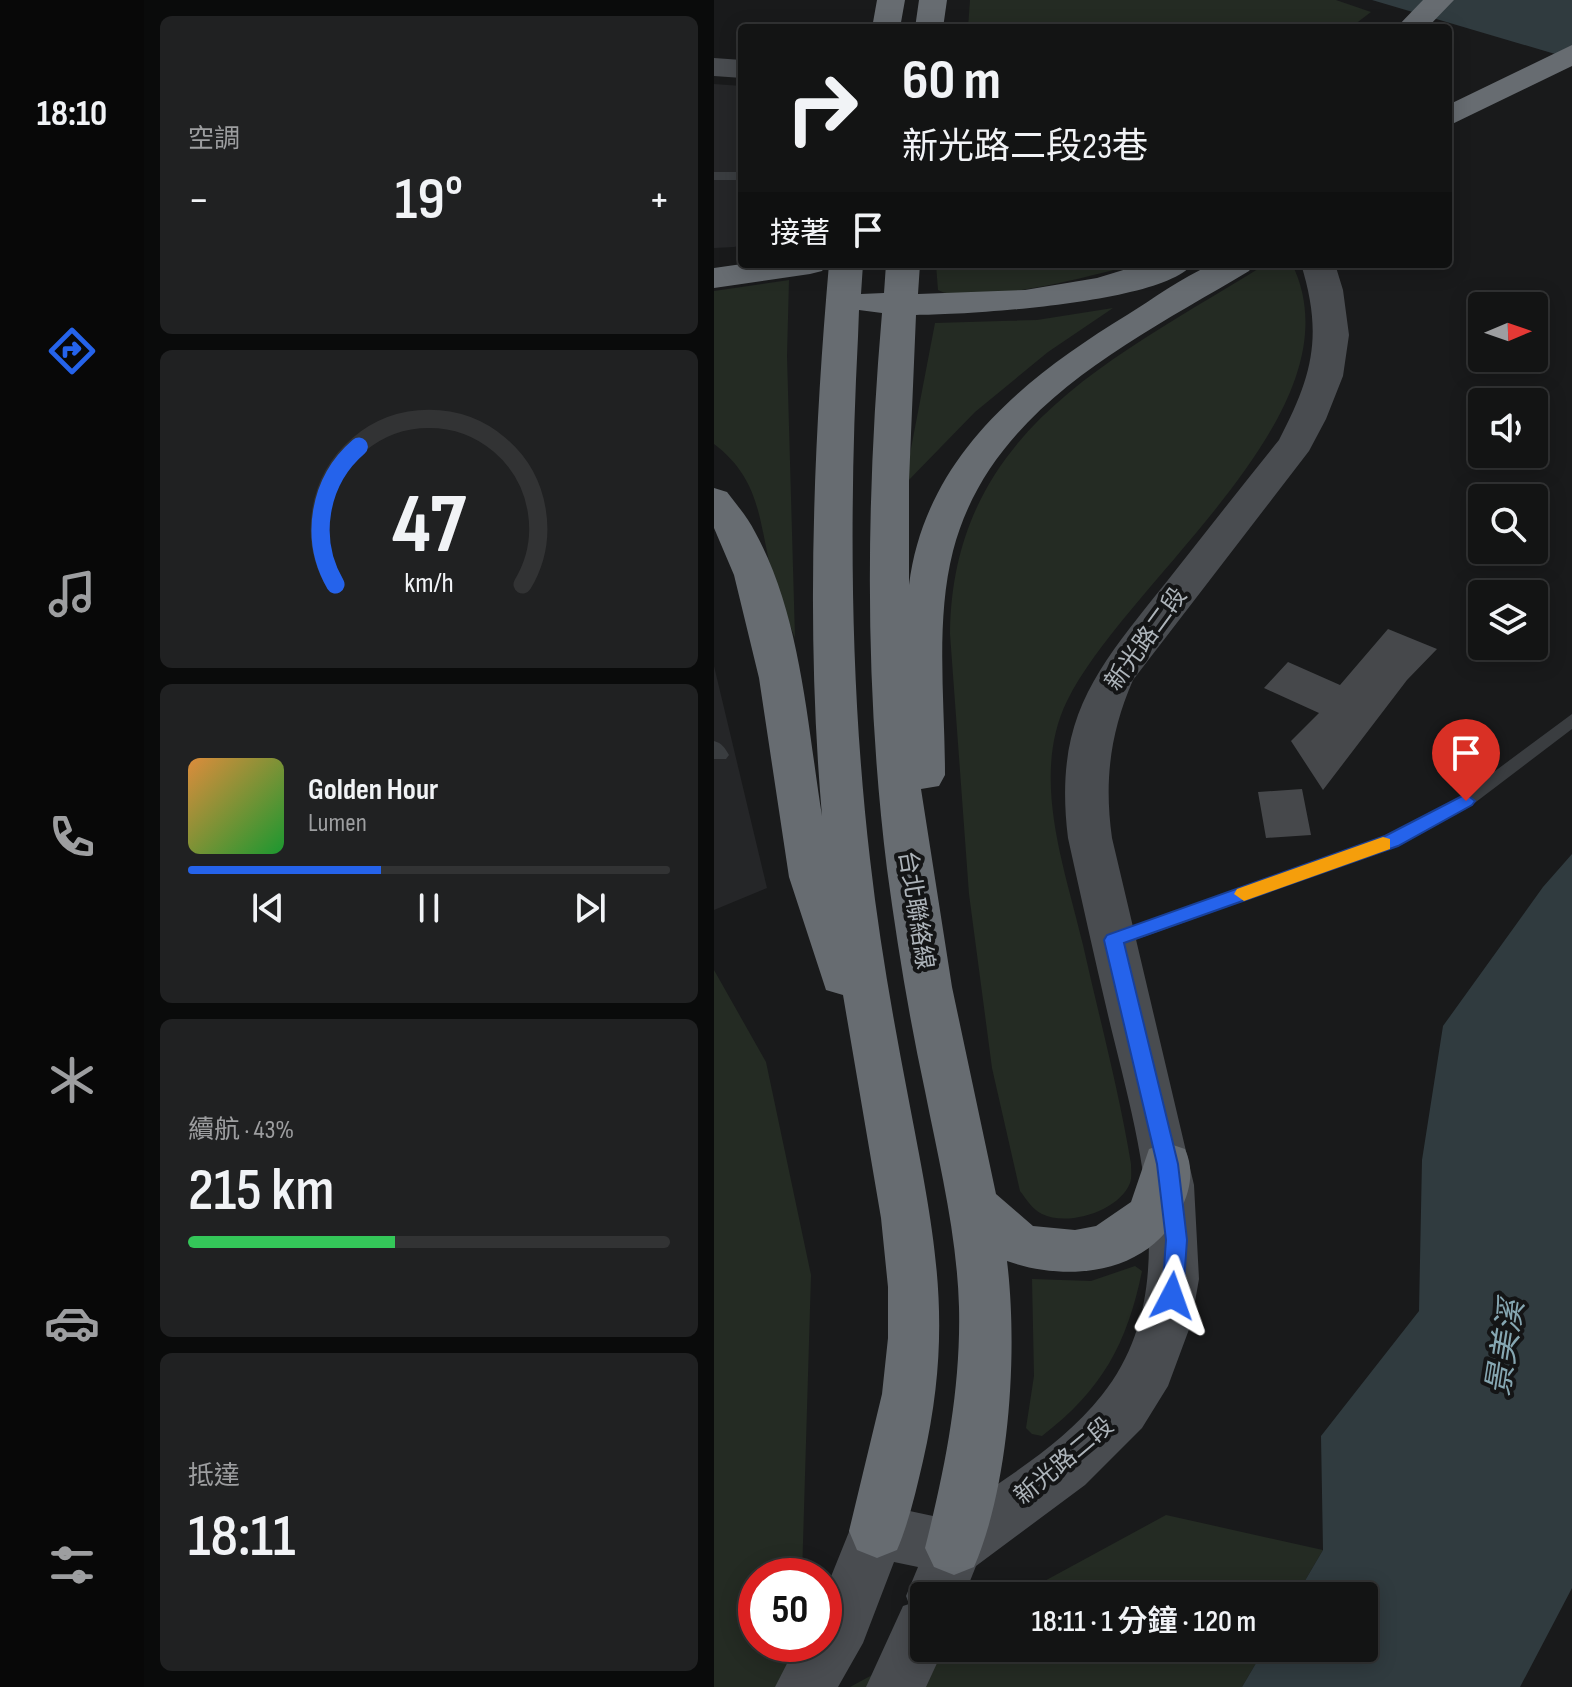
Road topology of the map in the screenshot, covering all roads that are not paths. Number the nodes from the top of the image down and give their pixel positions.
1 (891, 0) edge
2 (933, 0) edge
3 (1440, 0) edge
4 (887, 24) edge
5 (930, 24) edge
6 (1414, 24) edge
7 (1572, 54) edge
8 (714, 67) edge
9 (738, 69) edge
10 (1452, 115) edge
11 (714, 176) edge
12 (738, 176) edge
13 (783, 268) edge
14 (1162, 268) edge
15 (1231, 268) edge
16 (1319, 268) edge
17 (714, 278) edge
18 (845, 282) edge
19 (902, 284) edge
20 (714, 500) edge
21 (1572, 720) edge
22 (1114, 940) junction
23 (921, 946) junction
24 (889, 1128) junction
25 (1167, 1164) junction
26 (974, 1205) junction
27 (877, 1531) junction
28 (945, 1572) edge
29 (910, 1656) edge
30 (805, 1687) edge
31 (896, 1687) edge

1 - 4 highway
2 - 5 highway
3 - 6 highway
7 - 10 highway
8 - 9 street
11 - 12 lane
13 - 17 highway
14 - 19 highway
15 - 23 highway
16 - 22 street, 新光路二段
18 - 19 highway
18 - 24 highway
19 - 23 highway, 台北聯絡線
20 - 24 highway
21 - 22 lane
22 - 25 street, 新光路二段
23 - 26 highway, 台北聯絡線
24 - 27 highway
25 - 26 highway
25 - 28 street, 新光路二段
26 - 28 highway, 台北聯絡線
27 - 28 street
27 - 30 street
29 - 31 street

